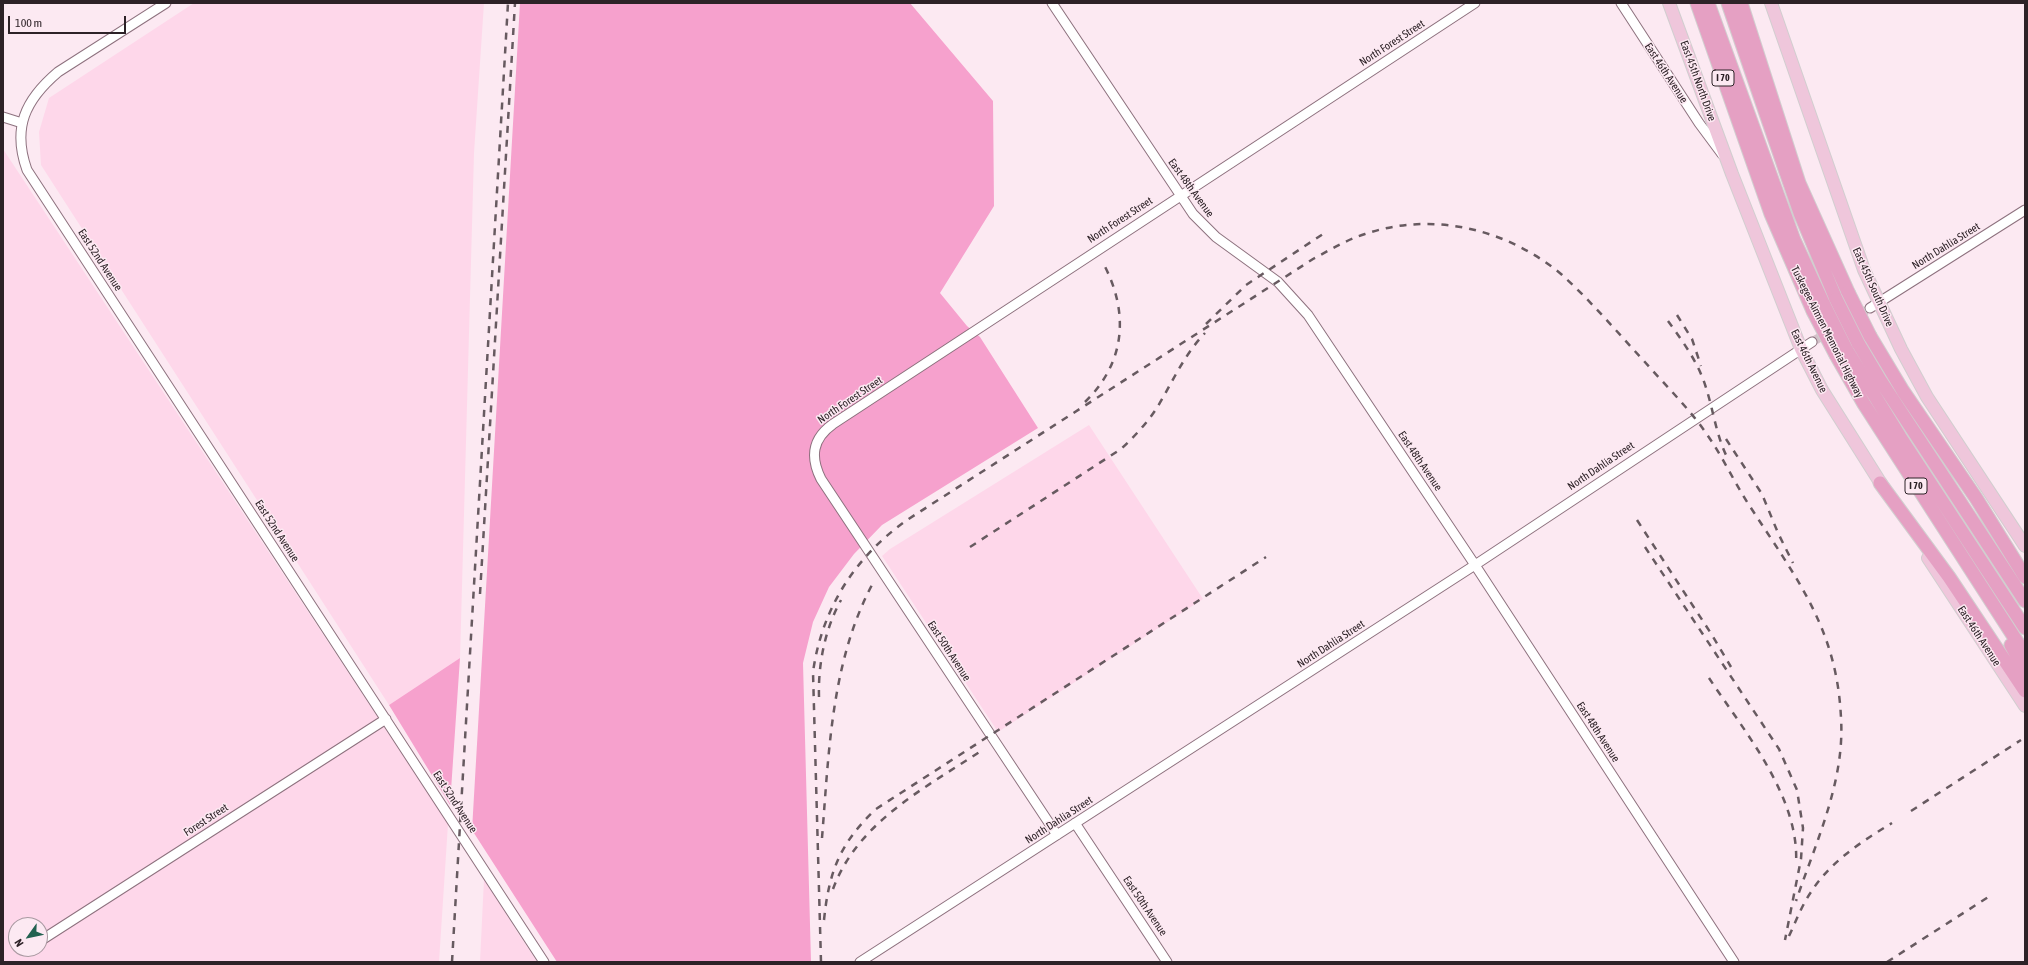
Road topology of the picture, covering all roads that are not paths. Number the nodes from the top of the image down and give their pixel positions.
1 (166, 3) edge
2 (1052, 3) edge
3 (1475, 3) edge
4 (1621, 3) edge
5 (1669, 3) edge
6 (1688, 3) edge
7 (1697, 3) edge
8 (1708, 3) edge
9 (1728, 3) edge
10 (1741, 3) edge
11 (1749, 3) edge
12 (1771, 3) edge
13 (1464, 6) edge
14 (1753, 39) junction
15 (3, 117) edge
16 (22, 123) junction
17 (1749, 154) junction
18 (1727, 160) junction
19 (1180, 196) junction
20 (2025, 210) edge
21 (1875, 305) junction
22 (1818, 308) junction
23 (1812, 342) tunnel mouth
24 (1801, 349) junction
25 (1847, 349) junction
26 (822, 479) joint
27 (1880, 483) junction
28 (2025, 546) edge
29 (1475, 565) junction
30 (2025, 577) edge
31 (2025, 601) edge
32 (1999, 616) junction
33 (2025, 628) edge
34 (2025, 654) edge
35 (2025, 671) edge
36 (2025, 691) edge
37 (2025, 706) edge
38 (386, 718) junction
39 (1075, 823) junction
40 (1057, 835) junction
41 (48, 936) edge
42 (875, 958) edge
43 (544, 962) edge
44 (860, 962) edge
45 (1167, 962) edge
46 (1734, 962) edge

1 - 16 street, East 52nd Avenue
2 - 19 street, East 48th Avenue
3 - 13 street, North Forest Street
4 - 18 street, East 46th Avenue
5 - 18 main road, East 45th North Drive
6 - 17 highway
7 - 17 highway, Tuskegee Airmen Memorial Highway / I 70
8 - 22 highway
9 - 25 highway, bridge
10 - 14 highway
11 - 14 highway
12 - 21 main road, East 45th South Drive
13 - 19 street, North Forest Street
14 - 30 highway, bridge
15 - 16 street
16 - 38 street, East 52nd Avenue
17 - 22 highway, Tuskegee Airmen Memorial Highway / I 70
18 - 24 main road, East 46th Avenue
19 - 26 street, North Forest Street
19 - 29 street, East 48th Avenue
20 - 21 street, North Dahlia Street
21 - 28 main road, East 45th South Drive
22 - 25 highway, Tuskegee Airmen Memorial Highway / I 70, bridge
23 - 24 street, North Dahlia Street
24 - 27 main road, East 46th Avenue
24 - 29 street, North Dahlia Street
25 - 31 highway
25 - 32 highway, Tuskegee Airmen Memorial Highway / I 70
25 - 33 highway
26 - 40 street, East 50th Avenue
27 - 36 highway
27 - 37 main road, East 46th Avenue
29 - 39 street, North Dahlia Street
29 - 46 street, East 48th Avenue
32 - 34 highway, Tuskegee Airmen Memorial Highway / I 70
32 - 35 highway
38 - 41 street, Forest Street
38 - 43 street, East 52nd Avenue
39 - 40 street, North Dahlia Street
39 - 45 street, East 50th Avenue
40 - 42 street, North Dahlia Street
42 - 44 street, North Dahlia Street

